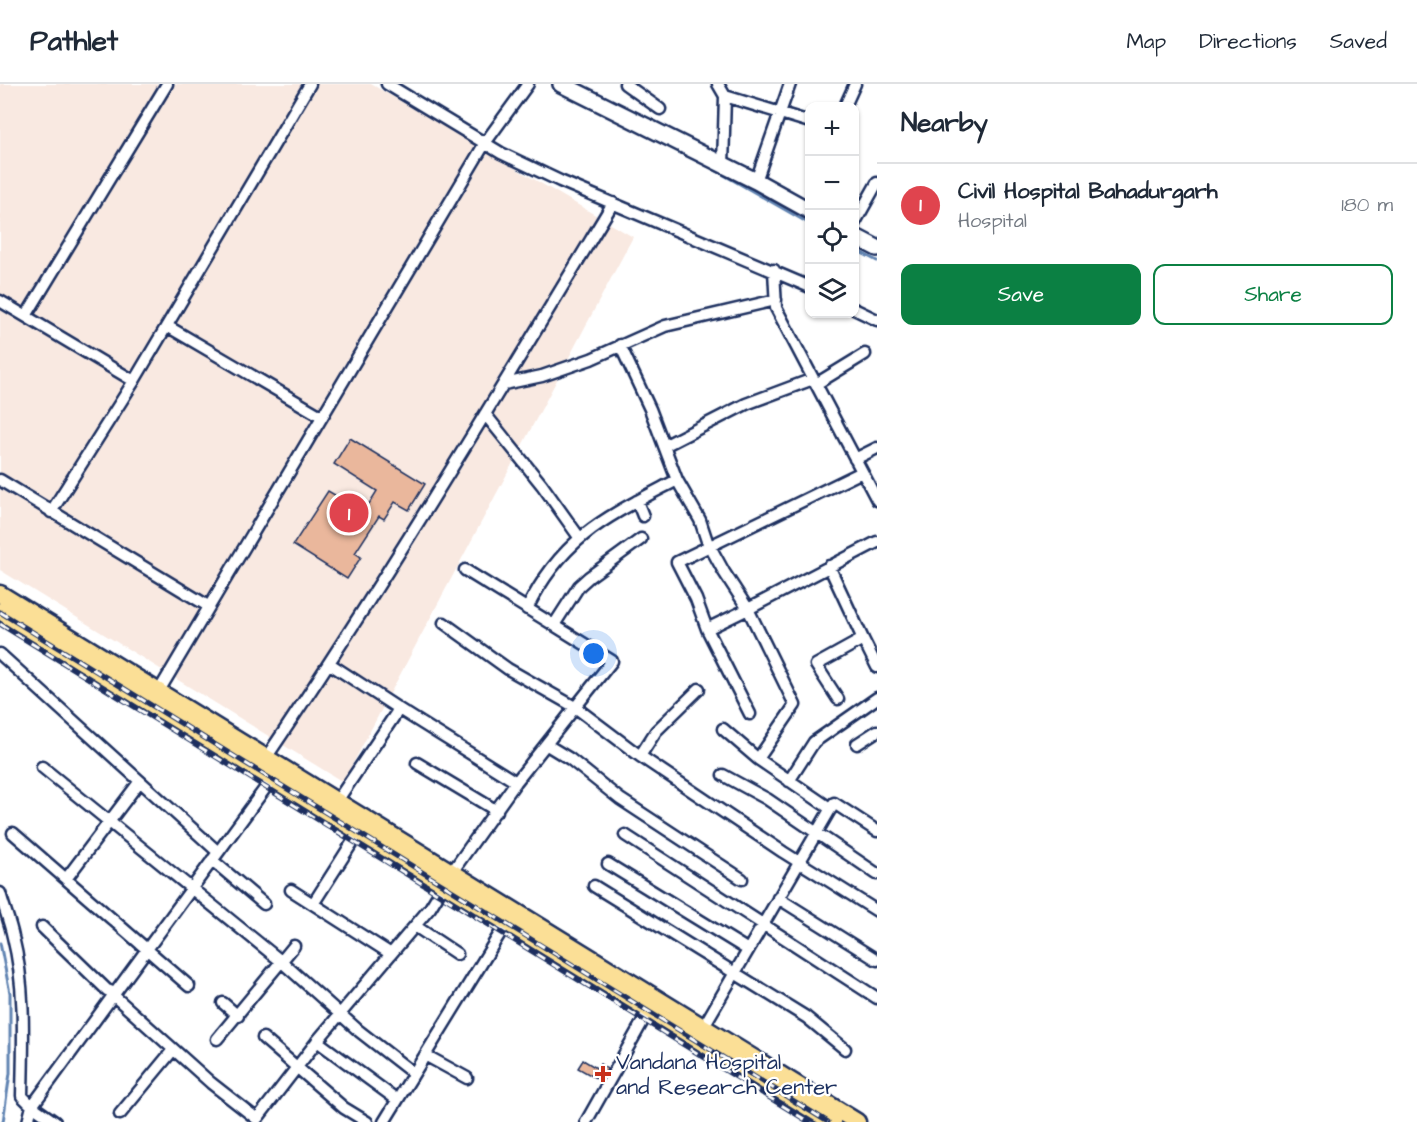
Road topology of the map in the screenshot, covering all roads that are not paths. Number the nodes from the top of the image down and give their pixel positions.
1 (167, 84) edge
2 (310, 84) edge
3 (387, 84) edge
4 (528, 84) edge
5 (561, 84) edge
6 (626, 84) edge
7 (718, 84) edge
8 (790, 84) edge
9 (855, 84) edge
10 (725, 96) junction
11 (847, 102) edge
12 (660, 109) dead end
13 (781, 113) junction
14 (805, 120) edge
15 (485, 143) junction
16 (723, 166) junction
17 (756, 182) junction
18 (877, 183) edge
19 (613, 203) junction
20 (808, 210) edge
21 (859, 217) edge
22 (859, 238) edge
23 (877, 248) edge
24 (774, 270) junction
25 (805, 285) edge
26 (776, 300) junction
27 (0, 301) edge
28 (859, 311) edge
29 (26, 316) junction
30 (877, 320) edge
31 (167, 326) junction
32 (620, 345) junction
33 (865, 354) dead end
34 (134, 381) junction
35 (814, 381) junction
36 (504, 384) junction
37 (485, 414) junction
38 (321, 416) junction
39 (664, 446) junction
40 (877, 448) edge
41 (855, 459) junction
42 (862, 472) junction
43 (0, 480) edge
44 (677, 480) junction
45 (877, 500) edge
46 (637, 501) junction
47 (51, 512) junction
48 (643, 516) dead end
49 (579, 537) junction
50 (641, 539) dead end
51 (877, 542) edge
52 (710, 545) junction
53 (830, 567) junction
54 (465, 570) dead end
55 (0, 594) edge
56 (208, 606) junction
57 (527, 609) junction
58 (748, 609) junction
59 (0, 611) edge
60 (444, 623) dead end
61 (554, 625) junction
62 (707, 629) junction
63 (863, 639) junction
64 (0, 654) edge
65 (330, 663) junction
66 (877, 667) edge
67 (699, 689) dead end
68 (154, 698) junction
69 (877, 698) edge
70 (838, 699) dead end
71 (575, 707) junction
72 (399, 708) junction
73 (750, 714) dead end
74 (723, 729) dead end
75 (877, 731) edge
76 (857, 744) dead end
77 (547, 745) junction
78 (640, 756) junction
79 (266, 758) junction
80 (758, 759) junction
81 (417, 763) dead end
82 (42, 767) dead end
83 (723, 775) dead end
84 (272, 779) junction
85 (140, 781) junction
86 (789, 781) junction
87 (516, 782) junction
88 (337, 801) junction
89 (831, 809) junction
90 (497, 811) junction
91 (110, 820) junction
92 (877, 831) edge
93 (359, 832) junction
94 (13, 833) dead end
95 (817, 833) junction
96 (625, 835) dead end
97 (215, 856) junction
98 (800, 862) junction
99 (608, 864) dead end
100 (877, 874) edge
101 (449, 878) junction
102 (66, 879) junction
103 (742, 879) dead end
104 (594, 886) dead end
105 (192, 888) junction
106 (291, 890) dead end
107 (0, 893) edge
108 (778, 898) junction
109 (264, 904) dead end
110 (313, 904) junction
111 (877, 911) edge
112 (507, 922) junction
113 (764, 923) junction
114 (415, 926) junction
115 (42, 927) dead end
116 (294, 946) dead end
117 (146, 950) junction
118 (748, 950) junction
119 (391, 954) junction
120 (457, 954) dead end
121 (877, 960) edge
122 (282, 962) junction
123 (735, 973) junction
124 (189, 986) dead end
125 (114, 994) junction
126 (877, 998) edge
127 (223, 1003) dead end
128 (649, 1010) junction
129 (339, 1015) junction
130 (238, 1016) junction
131 (700, 1033) junction
132 (263, 1038) dead end
133 (217, 1039) dead end
134 (317, 1041) junction
135 (845, 1048) dead end
136 (173, 1050) junction
137 (425, 1055) junction
138 (297, 1068) junction
139 (413, 1072) junction
140 (467, 1078) dead end
141 (396, 1099) junction
142 (32, 1106) junction
143 (120, 1114) dead end
144 (28, 1122) edge
145 (55, 1122) edge
146 (367, 1122) edge
147 (384, 1122) edge
148 (586, 1122) edge
149 (832, 1122) edge
150 (857, 1122) edge

1 - 29 street
2 - 31 street
3 - 15 street
4 - 15 street
5 - 16 main road
6 - 12 street
7 - 10 street
8 - 13 street
9 - 11 street
10 - 13 street
10 - 16 street
13 - 14 street
13 - 17 street
15 - 19 street
15 - 38 street
16 - 17 main road
17 - 20 main road
18 - 21 street
19 - 24 street
19 - 36 street
22 - 23 main road
24 - 25 street
24 - 26 street
26 - 32 street
26 - 35 street
27 - 29 street
28 - 30 street
29 - 34 street
31 - 34 street
31 - 38 street
32 - 36 street
32 - 39 street
33 - 35 street
34 - 47 street
35 - 39 street
35 - 41 street
36 - 37 street
37 - 49 street
37 - 65 street
38 - 56 street
39 - 44 street
40 - 41 street
41 - 42 street
42 - 45 street
42 - 52 street
43 - 47 street
44 - 46 street
44 - 52 street
46 - 48 street
46 - 49 street
47 - 56 street
49 - 57 street
50 - 61 street
51 - 53 street
52 - 58 street
52 - 62 street
53 - 58 street
53 - 63 street
54 - 57 street
55 - 68 main road
56 - 68 street
57 - 61 street
58 - 62 street
58 - 80 street
59 - 68 main road
60 - 71 street
61 - 71 street
62 - 73 street
63 - 66 street
63 - 70 street
64 - 85 street
65 - 72 street
65 - 79 street
67 - 78 street
68 - 79 main road
68 - 84 main road
69 - 86 street
71 - 77 street
71 - 78 street
72 - 87 street
72 - 88 street
74 - 80 street
75 - 76 street
77 - 87 street
77 - 103 street
78 - 98 street
79 - 88 main road
80 - 86 street
81 - 90 street
82 - 91 street
83 - 95 street
84 - 93 main road
84 - 97 street
85 - 91 street
85 - 97 street
86 - 89 street
87 - 90 street
88 - 101 main road
89 - 92 street
89 - 95 street
90 - 101 street
91 - 102 street
91 - 105 street
93 - 101 main road
93 - 110 street
94 - 102 street
95 - 98 street
95 - 100 street
96 - 113 street
97 - 105 street
97 - 109 street
98 - 108 street
98 - 111 street
99 - 118 street
101 - 112 main road
101 - 114 street
101 - 131 main road
102 - 117 street
104 - 123 street
105 - 117 street
105 - 122 street
106 - 110 street
107 - 142 street
108 - 113 street
108 - 121 street
110 - 119 street
112 - 128 main road
112 - 137 street
113 - 118 street
113 - 126 street
114 - 119 street
114 - 120 street
115 - 125 street
116 - 122 street
117 - 124 street
117 - 125 street
118 - 123 street
119 - 129 street
122 - 129 street
122 - 130 street
123 - 131 street
123 - 135 street
125 - 136 street
125 - 142 street
127 - 130 street
128 - 131 main road
128 - 148 street
129 - 134 street
129 - 139 street
130 - 133 street
131 - 149 main road
131 - 150 main road
132 - 138 street
134 - 138 street
134 - 141 street
136 - 138 street
136 - 143 street
137 - 139 street
137 - 140 street
138 - 146 street
139 - 141 street
141 - 147 street
142 - 144 street
142 - 145 street

